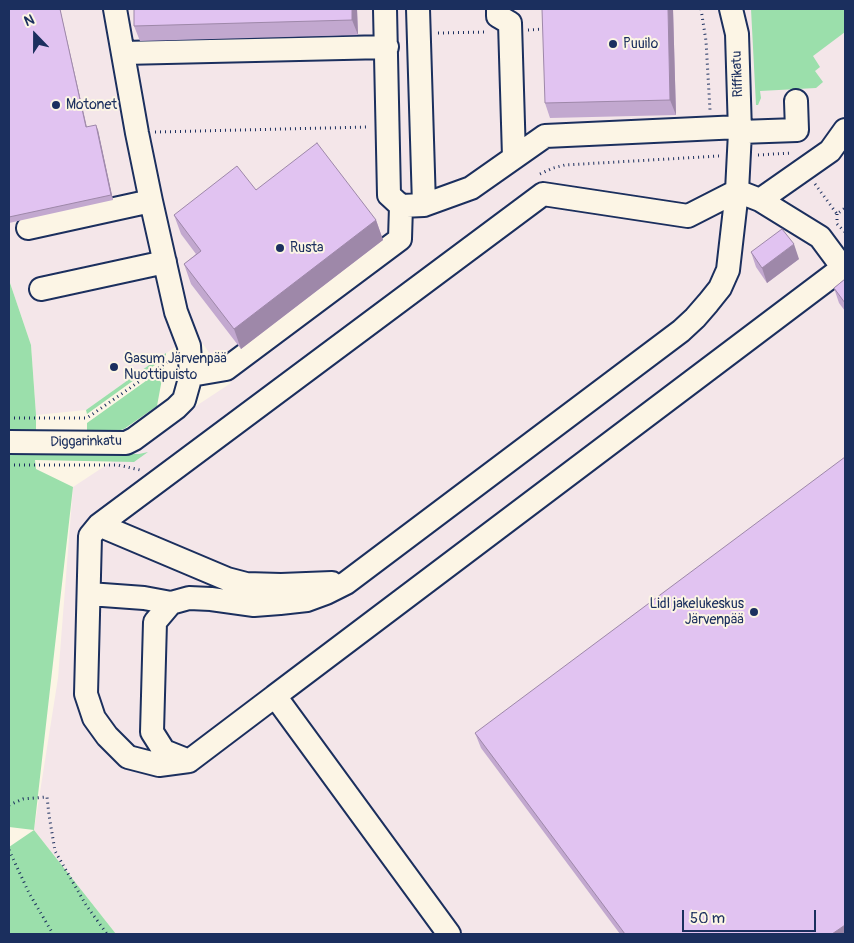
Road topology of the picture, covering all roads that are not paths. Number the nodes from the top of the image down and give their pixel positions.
1 (115, 9) edge
2 (385, 9) edge
3 (418, 9) edge
4 (731, 9) edge
5 (508, 18) edge
6 (386, 47) junction
7 (123, 53) junction
8 (796, 101) dead end
9 (845, 130) edge
10 (740, 133) junction
11 (514, 157) junction
12 (737, 191) junction
13 (760, 200) junction
14 (151, 201) junction
15 (424, 205) junction
16 (401, 206) junction
17 (28, 228) dead end
18 (165, 262) junction
19 (844, 267) edge
20 (42, 289) dead end
21 (191, 375) junction
22 (9, 442) edge
23 (98, 525) junction
24 (346, 582) junction
25 (88, 594) junction
26 (171, 603) junction
27 (275, 696) junction
28 (189, 761) junction
29 (449, 934) edge

1 - 7 street, Diggarinkatu
2 - 6 street
3 - 15 street
4 - 10 street, Riffikatu
5 - 11 street
6 - 7 street
6 - 16 street
7 - 14 street, Diggarinkatu
8 - 10 street
9 - 13 street
10 - 11 street
10 - 12 street, Riffikatu
11 - 15 street
12 - 13 street
12 - 23 street
12 - 24 street, Riffikatu
13 - 19 street
14 - 17 street
14 - 18 street, Diggarinkatu
15 - 16 street
16 - 21 street
18 - 20 street
18 - 21 street, Diggarinkatu
19 - 27 street
21 - 22 street, Diggarinkatu
23 - 24 street
23 - 25 street
24 - 26 street, Riffikatu
25 - 26 street
25 - 28 street
26 - 28 street
27 - 28 street
27 - 29 street

